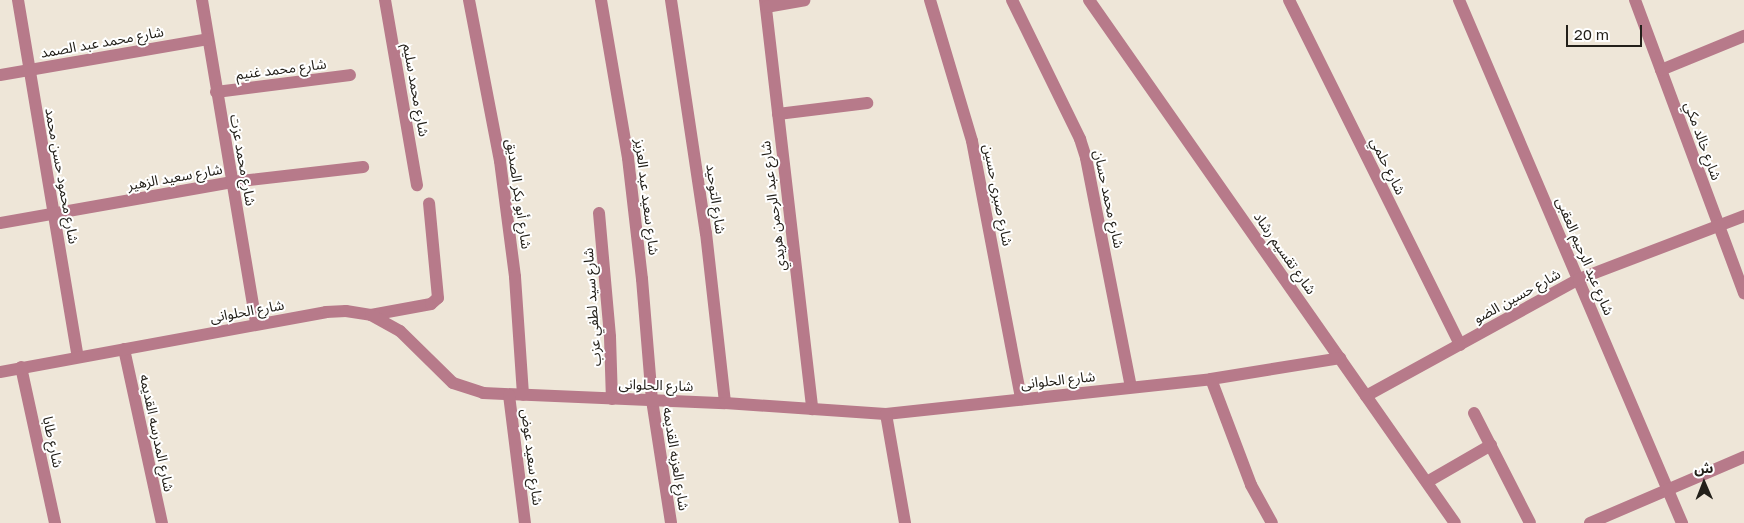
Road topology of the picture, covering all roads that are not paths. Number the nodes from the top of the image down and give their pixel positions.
1 (18, 0) edge
2 (202, 0) edge
3 (385, 0) edge
4 (469, 0) edge
5 (601, 0) edge
6 (671, 0) edge
7 (804, 0) edge
8 (930, 0) edge
9 (1012, 0) edge
10 (1289, 0) edge
11 (1459, 0) edge
12 (1635, 0) edge
13 (1091, 1) edge
14 (766, 3) edge
15 (1744, 36) edge
16 (208, 39) junction
17 (28, 70) junction
18 (1661, 70) junction
19 (0, 75) edge
20 (350, 75) dead end
21 (216, 92) junction
22 (866, 103) dead end
23 (778, 114) junction
24 (363, 167) dead end
25 (232, 182) junction
26 (417, 185) dead end
27 (428, 202) dead end
28 (53, 214) junction
29 (598, 214) dead end
30 (1744, 216) edge
31 (0, 223) edge
32 (1719, 226) junction
33 (1579, 279) junction
34 (1744, 293) edge
35 (372, 315) junction
36 (256, 324) junction
37 (1460, 345) junction
38 (124, 349) junction
39 (78, 357) junction
40 (1340, 358) junction
41 (21, 367) junction
42 (0, 372) edge
43 (1211, 379) junction
44 (1131, 388) junction
45 (508, 395) junction
46 (523, 395) junction
47 (1366, 396) junction
48 (612, 399) junction
49 (1021, 399) junction
50 (652, 400) junction
51 (725, 403) junction
52 (812, 409) junction
53 (1474, 413) dead end
54 (886, 414) junction
55 (1491, 445) junction
56 (1744, 457) edge
57 (1426, 482) junction
58 (1667, 490) junction
59 (55, 523) edge
60 (162, 523) edge
61 (525, 523) edge
62 (671, 523) edge
63 (905, 523) edge
64 (1272, 523) edge
65 (1455, 523) edge
66 (1530, 523) edge
67 (1590, 523) edge
68 (1682, 523) edge

1 - 17 street, شارع محمود حسن محمد
2 - 16 street, شارع محمد عزت
3 - 26 street, شارع محمد سليم
4 - 46 street, شارع أبو بكر الصديق
5 - 50 street, شارع سعيد عبد العزيز
6 - 51 street, شارع التوحيد
7 - 14 street
8 - 49 street, شارع صبرى حسين
9 - 44 street, شارع محمد حسان
10 - 37 street, شارع حلمي
11 - 33 street, شارع عبد الرحيم العقبى
12 - 18 street, شارع خالد مكي
13 - 40 street, شارع تقسيم رشاد
14 - 23 street, شارع عبد الرحمن هريدي
15 - 18 street
16 - 17 street, شارع محمد عبد الصمد
16 - 21 street, شارع محمد عزت
17 - 19 street, شارع محمد عبد الصمد
17 - 28 street, شارع محمود حسن محمد
18 - 32 street, شارع خالد مكي
20 - 21 street, شارع محمد غنيم
21 - 25 street, شارع محمد عزت
22 - 23 street
23 - 52 street, شارع عبد الرحمن هريدي
24 - 25 street, شارع سعيد الزهير
25 - 28 street, شارع سعيد الزهير
25 - 36 street, شارع محمد عزت
27 - 35 street
28 - 31 street, شارع سعيد الزهير
28 - 39 street, شارع محمود حسن محمد
29 - 48 street, شارع سيد لطفي عزب
30 - 32 street, شارع حسين الضو
32 - 33 street, شارع حسين الضو
32 - 34 street, شارع خالد مكي
33 - 37 street, شارع حسين الضو
33 - 58 street, شارع عبد الرحيم العقبى
35 - 36 street, شارع الحلوانى
35 - 45 street, شارع الحلوانى
36 - 38 street, شارع الحلوانى
37 - 47 street, شارع حسين الضو
38 - 39 street, شارع الحلوانى
38 - 60 street, شارع المدرسه القديمه
39 - 41 street, شارع الحلوانى
40 - 43 street, شارع الحلوانى
40 - 47 street, شارع تقسيم رشاد
41 - 42 street, شارع الحلوانى
41 - 59 street, شارع طابا
43 - 44 street, شارع الحلوانى
43 - 64 street
44 - 49 street, شارع الحلوانى
45 - 46 street, شارع الحلوانى
45 - 61 street, شارع سعيد عوض
46 - 48 street, شارع الحلوانى
47 - 57 street, شارع تقسيم رشاد
48 - 50 street, شارع الحلوانى
49 - 54 street, شارع الحلوانى
50 - 51 street, شارع الحلوانى
50 - 62 street, شارع العزبه القديمه
51 - 52 street, شارع الحلوانى
52 - 54 street, شارع الحلوانى
53 - 55 street
54 - 63 street
55 - 57 street
55 - 66 street
56 - 58 street
57 - 65 street, شارع تقسيم رشاد
58 - 67 street
58 - 68 street, شارع عبد الرحيم العقبى

